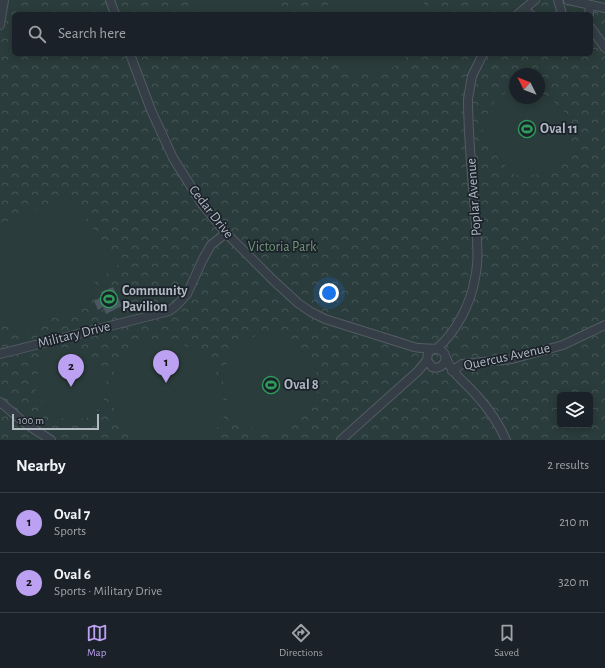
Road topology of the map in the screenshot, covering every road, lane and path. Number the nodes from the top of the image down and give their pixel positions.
1 (4, 0) edge
2 (110, 0) edge
3 (535, 0) edge
4 (558, 0) edge
5 (568, 0) edge
6 (590, 5) junction
7 (605, 8) edge
8 (115, 12) edge
9 (524, 12) edge
10 (561, 12) edge
11 (589, 12) edge
12 (0, 25) edge
13 (593, 31) edge
14 (605, 48) edge
15 (131, 56) edge
16 (482, 56) edge
17 (226, 233) junction
18 (605, 325) edge
19 (448, 337) junction
20 (414, 347) junction
21 (435, 349) junction
22 (0, 354) edge
23 (445, 357) junction
24 (426, 359) junction
25 (441, 366) junction
26 (432, 367) junction
27 (418, 371) junction
28 (452, 371) junction
29 (0, 402) edge
30 (51, 440) edge
31 (341, 440) edge
32 (506, 440) edge

1 - 12 street
2 - 8 street
3 - 9 street
4 - 10 street
5 - 6 street
6 - 7 street
6 - 11 street
13 - 14 street
15 - 17 street, Cedar Drive
16 - 19 street, Poplar Avenue
17 - 20 street, Cedar Drive
17 - 22 street, Military Drive
18 - 28 street, Quercus Avenue
19 - 21 street, Poplar Avenue
19 - 23 street, Poplar Avenue
20 - 21 street, Cedar Drive
20 - 24 street, Cedar Drive
21 - 23 street
21 - 24 street
23 - 25 street
23 - 28 street
24 - 26 street
24 - 27 street
25 - 26 street
25 - 28 street
26 - 27 street
27 - 31 street
28 - 32 street
29 - 30 street

